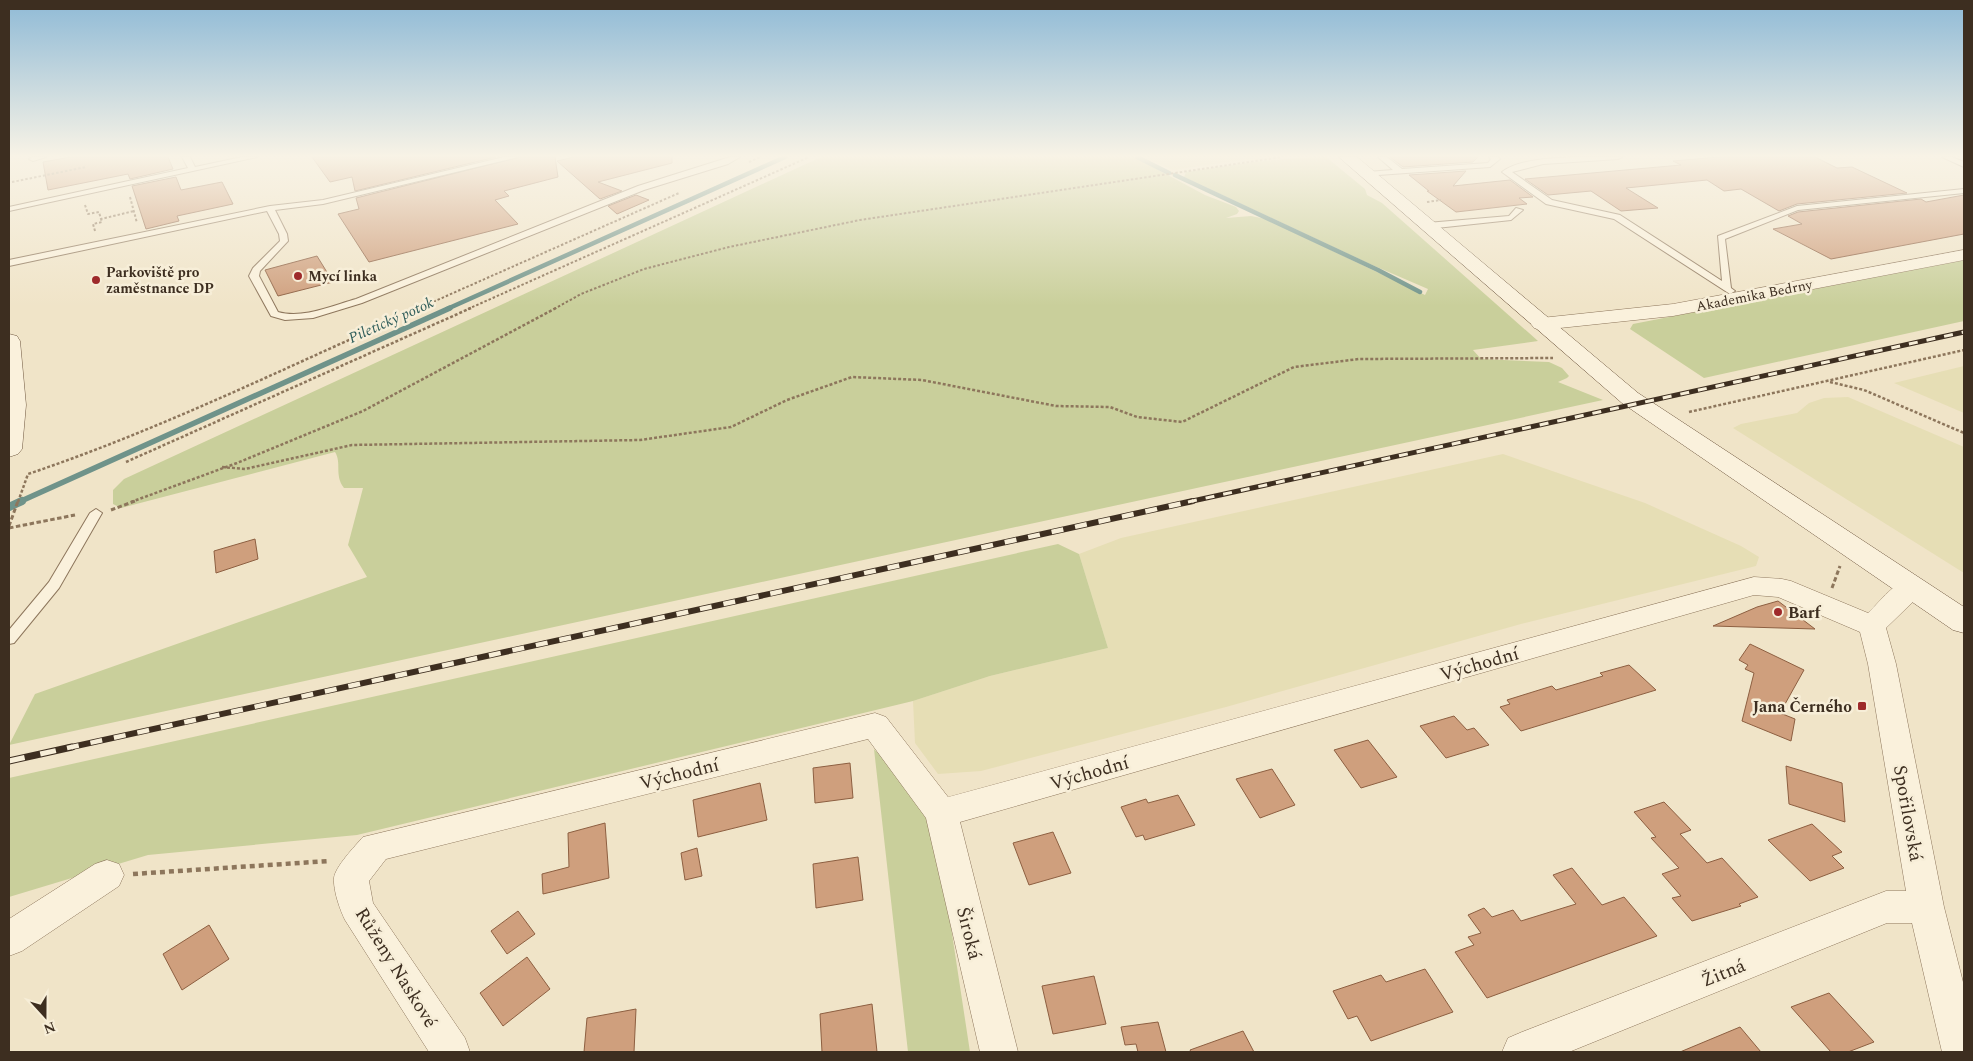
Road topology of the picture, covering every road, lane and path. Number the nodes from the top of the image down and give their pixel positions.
1 (86, 207) edge
2 (133, 207) edge
3 (283, 207) edge
4 (591, 207) edge
5 (648, 207) edge
6 (698, 207) edge
7 (950, 207) edge
8 (1405, 207) edge
9 (1569, 207) edge
10 (1812, 207) edge
11 (270, 208) junction
12 (1519, 210) dead end
13 (134, 211) junction
14 (101, 219) junction
15 (1427, 226) junction
16 (95, 231) dead end
17 (139, 231) dead end
18 (1964, 255) edge
19 (9, 263) edge
20 (1734, 293) junction
21 (1541, 324) junction
22 (9, 341) edge
23 (1964, 350) edge
24 (1582, 358) junction
25 (1827, 381) junction
26 (11, 419) edge
27 (1660, 420) junction
28 (1964, 433) edge
29 (9, 450) edge
30 (126, 462) dead end
31 (222, 468) junction
32 (96, 513) junction
33 (9, 527) edge
34 (1841, 563) dead end
35 (1912, 587) junction
36 (1831, 591) dead end
37 (1964, 622) edge
38 (1872, 626) junction
39 (9, 639) edge
40 (941, 813) junction
41 (358, 868) junction
42 (107, 875) joint
43 (1926, 907) junction
44 (9, 939) edge
45 (452, 1052) edge
46 (999, 1052) edge
47 (1522, 1052) edge
48 (1962, 1052) edge

1 - 14 path
2 - 13 path
3 - 11 lane
4 - 11 lane
5 - 33 path
6 - 30 path
7 - 31 path
8 - 15 street
9 - 20 lane
10 - 20 lane
11 - 19 lane
12 - 15 lane
13 - 14 path
13 - 17 path
14 - 16 path
15 - 21 street
18 - 20 street, Akademika Bedrny
20 - 21 street, Akademika Bedrny
21 - 24 street
22 - 26 street
23 - 25 path
24 - 27 street
24 - 31 path
25 - 27 path
25 - 28 path
26 - 29 street
27 - 35 street
31 - 32 path
32 - 33 path
32 - 39 lane
34 - 36 path
35 - 37 street
35 - 38 street
38 - 40 street, Východní
38 - 43 street, Spořilovská
40 - 41 street, Východní
40 - 46 street, Široká
41 - 42 path
41 - 45 street, Růženy Naskové
42 - 44 street
43 - 47 street, Žitná
43 - 48 street, Spořilovská

